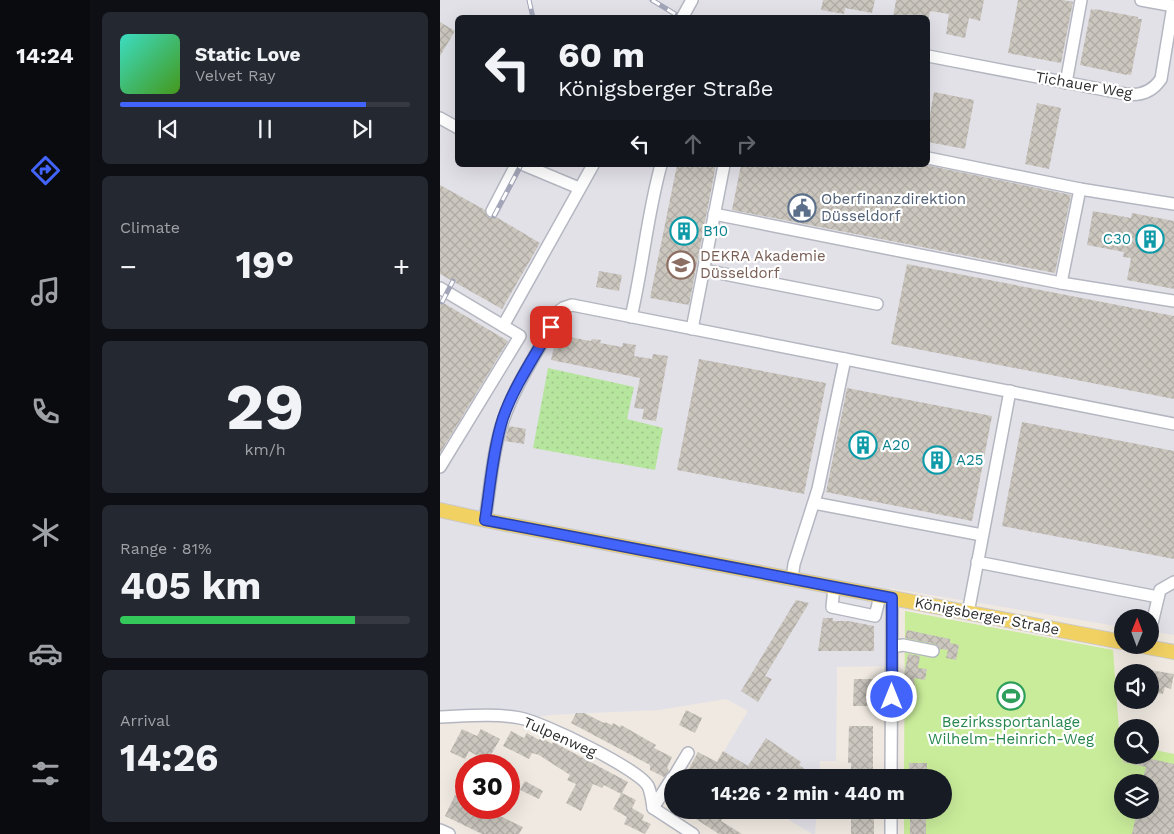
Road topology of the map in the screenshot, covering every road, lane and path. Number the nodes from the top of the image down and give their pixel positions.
1 (692, 0) edge
2 (1081, 0) edge
3 (1141, 0) edge
4 (1174, 6) edge
5 (684, 15) edge
6 (930, 56) edge
7 (1066, 83) junction
8 (440, 118) edge
9 (455, 126) edge
10 (930, 158) edge
11 (515, 167) edge
12 (529, 167) edge
13 (592, 167) edge
14 (660, 167) edge
15 (724, 167) edge
16 (580, 188) junction
17 (1080, 189) junction
18 (1174, 204) edge
19 (492, 211) dead end
20 (714, 214) junction
21 (704, 270) junction
22 (1061, 282) junction
23 (440, 288) edge
24 (1174, 301) edge
25 (878, 304) dead end
26 (631, 317) junction
27 (503, 326) junction
28 (692, 329) junction
29 (845, 359) junction
30 (1010, 391) junction
31 (1174, 424) edge
32 (440, 467) edge
33 (814, 503) junction
34 (440, 510) edge
35 (485, 520) junction
36 (982, 535) junction
37 (977, 562) junction
38 (792, 579) junction
39 (1174, 582) edge
40 (834, 587) junction
41 (886, 597) junction
42 (1158, 597) junction
43 (1155, 609) edge
44 (968, 612) junction
45 (1114, 640) edge
46 (892, 647) junction
47 (1159, 649) edge
48 (933, 651) dead end
49 (1174, 652) edge
50 (440, 717) edge
51 (688, 753) dead end
52 (678, 769) edge
53 (891, 769) edge
54 (664, 792) edge
55 (654, 808) junction
56 (891, 819) edge
57 (440, 830) edge
58 (449, 834) edge
59 (693, 834) edge
60 (891, 834) edge

1 - 5 street
2 - 7 street
3 - 4 street, Tichauer Weg
4 - 7 street, Tichauer Weg
6 - 7 street, Tichauer Weg
8 - 9 street
10 - 17 street
11 - 19 street
12 - 16 street
13 - 16 street
14 - 26 street
15 - 20 street
16 - 27 street
17 - 18 street
17 - 22 street
20 - 21 street
20 - 22 street
21 - 25 street
21 - 28 street
22 - 24 street
23 - 27 street
26 - 28 street
26 - 35 street
27 - 32 street
28 - 29 street
29 - 30 street
29 - 33 street
30 - 31 street
30 - 36 street
33 - 36 street
33 - 38 street
34 - 35 main road, Königsberger Straße
35 - 38 main road, Königsberger Straße
36 - 37 street
37 - 42 street
37 - 44 street
38 - 40 main road, Königsberger Straße
39 - 42 street
40 - 41 main road, Königsberger Straße
40 - 41 street
41 - 44 main road, Königsberger Straße
41 - 46 street
42 - 43 street
44 - 45 main road, Königsberger Straße
46 - 48 street
46 - 53 street
47 - 49 main road
50 - 55 street, Tulpenweg
51 - 52 street
54 - 55 street
55 - 59 street
56 - 60 street
57 - 58 street

